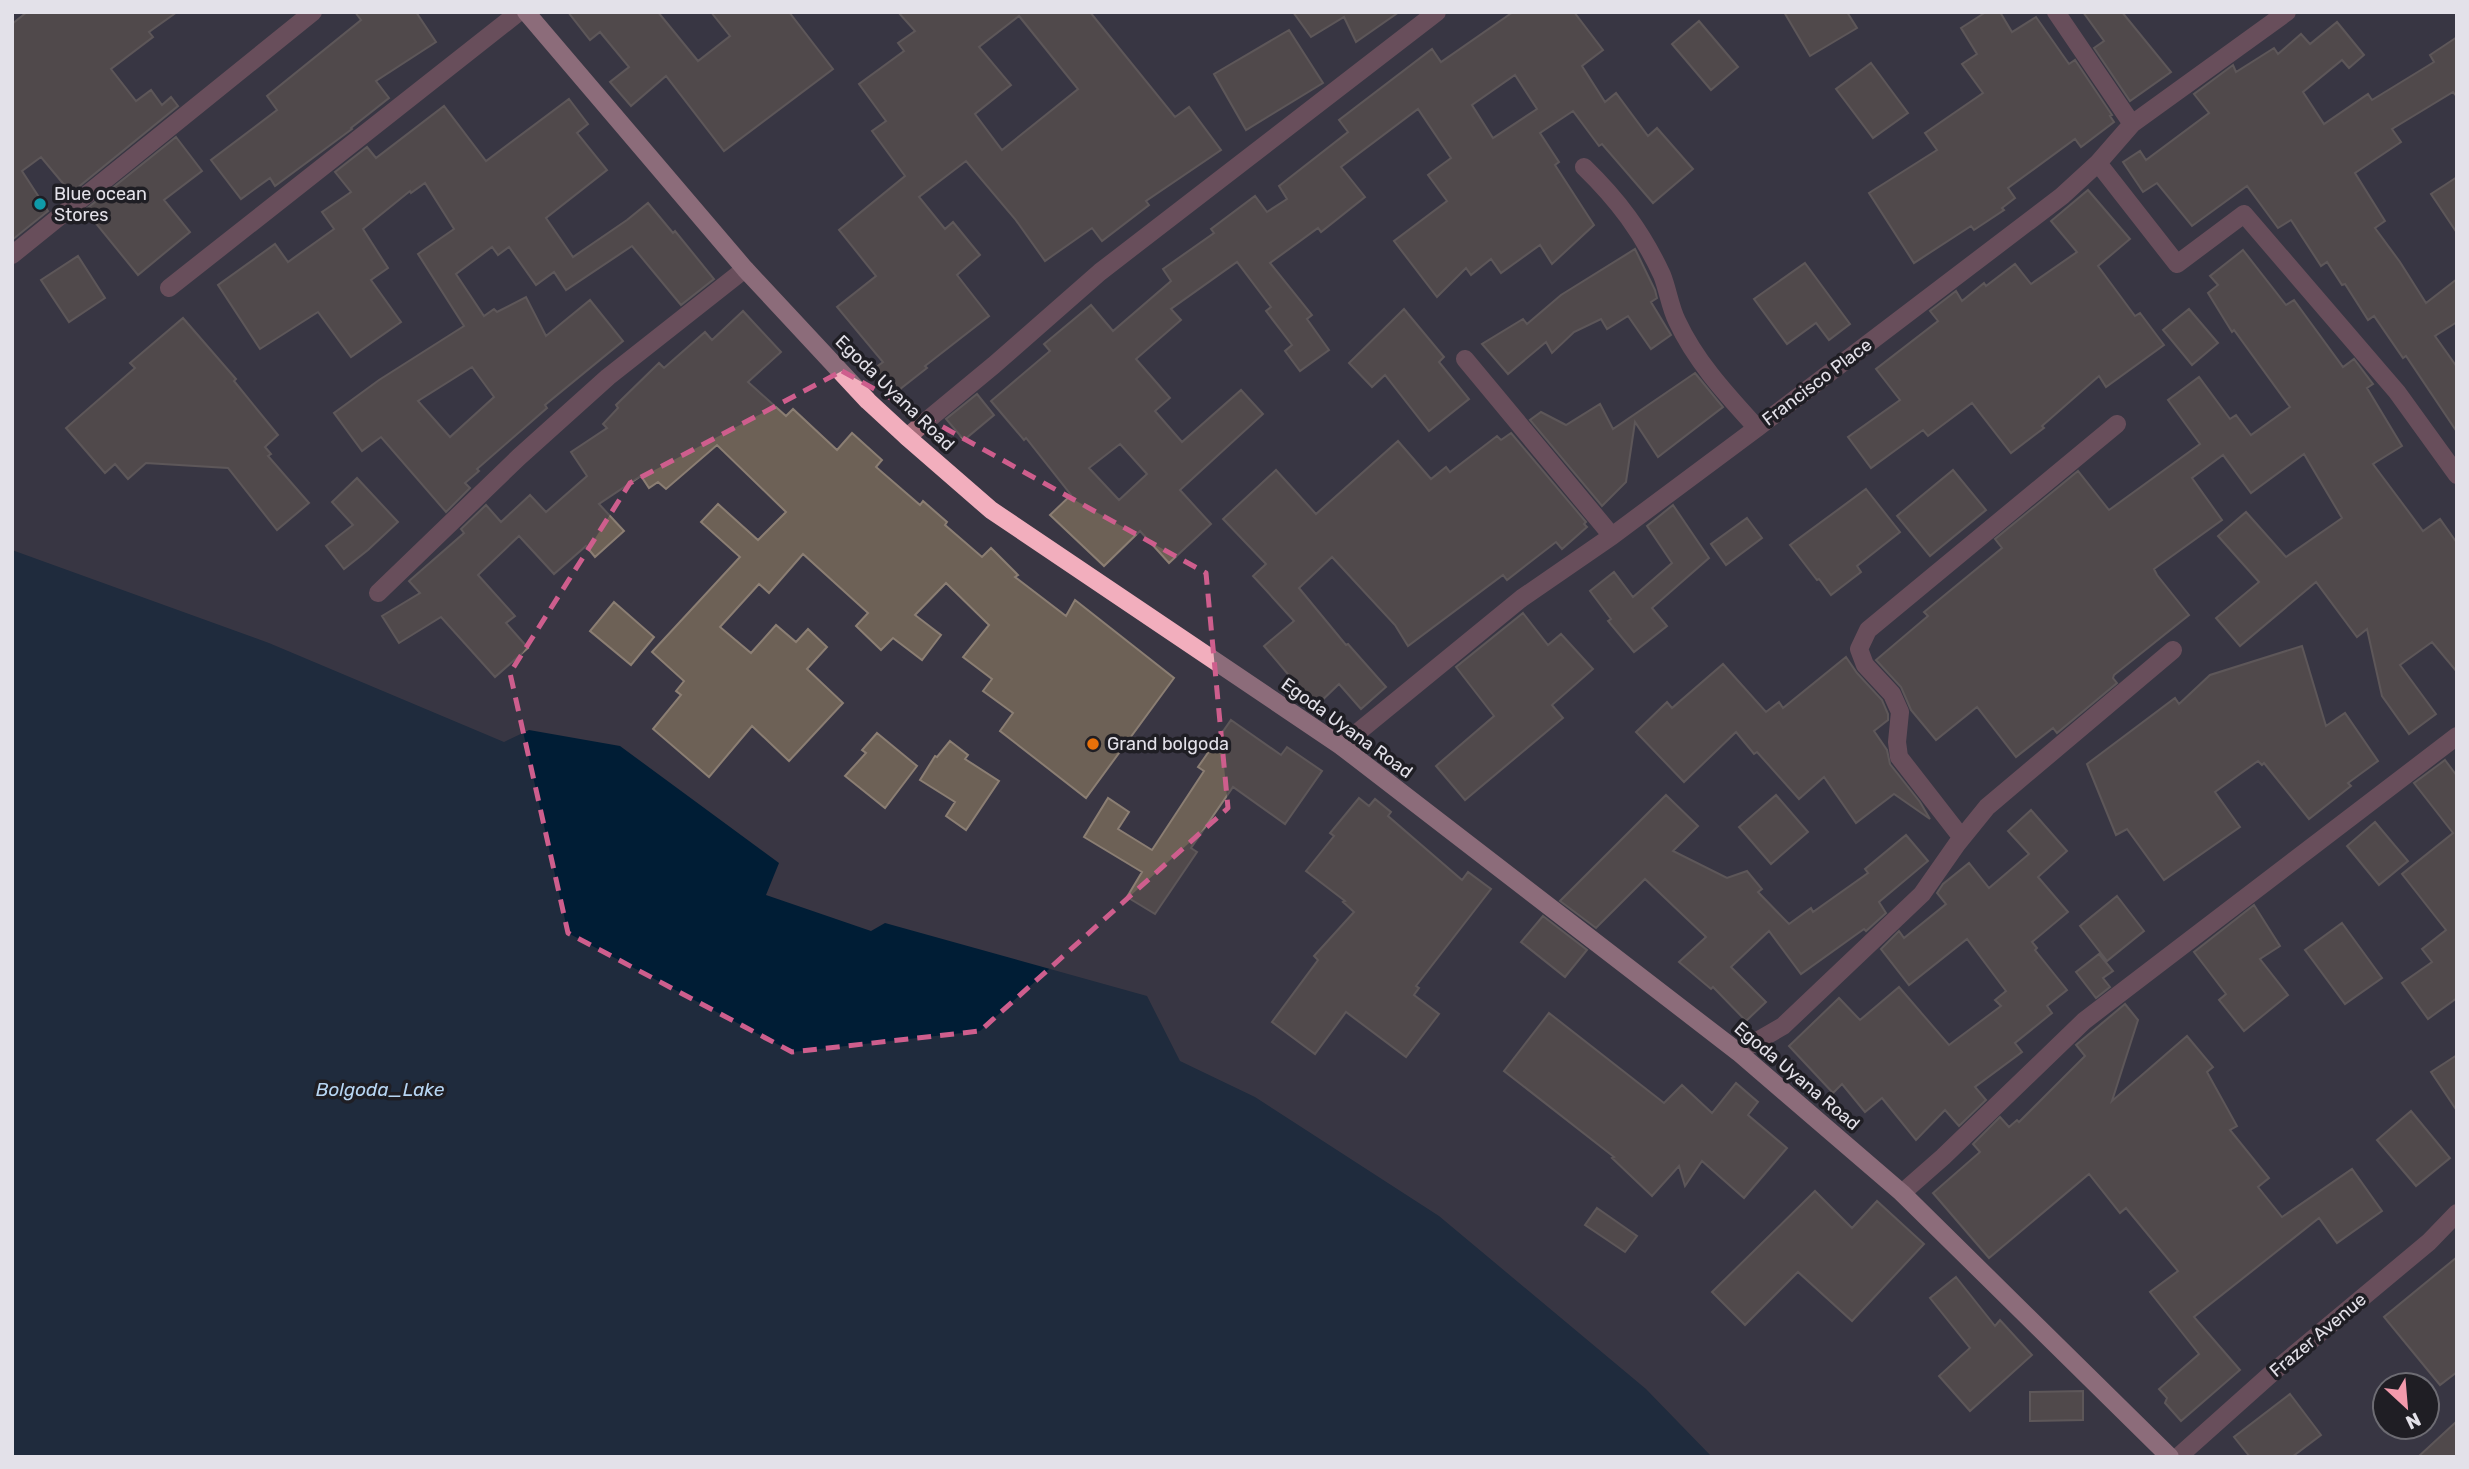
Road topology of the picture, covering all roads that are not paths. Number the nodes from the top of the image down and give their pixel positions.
1 (313, 12) edge
2 (519, 12) edge
3 (526, 12) edge
4 (1437, 12) edge
5 (2056, 12) edge
6 (2287, 12) edge
7 (2132, 124) junction
8 (2098, 163) junction
9 (1584, 167) dead end
10 (12, 255) edge
11 (745, 269) junction
12 (169, 288) dead end
13 (1465, 359) dead end
14 (2117, 424) dead end
15 (1757, 428) junction
16 (907, 437) junction
17 (2457, 475) edge
18 (1612, 536) junction
19 (378, 593) dead end
20 (2173, 650) dead end
21 (2457, 736) edge
22 (1340, 746) junction
23 (1962, 838) junction
24 (1738, 1052) junction
25 (1902, 1193) junction
26 (2457, 1213) edge
27 (2170, 1457) edge
28 (2178, 1457) edge

1 - 10 street
2 - 12 street
3 - 11 main road, Egoda Uyana Road
4 - 16 street
5 - 7 street
6 - 7 street, Francisco Place
7 - 8 street, Francisco Place
8 - 15 street, Francisco Place
8 - 17 street
9 - 15 street
11 - 16 main road, Egoda Uyana Road
11 - 19 street
13 - 18 street
14 - 23 street
15 - 18 street, Francisco Place
16 - 22 main road, Egoda Uyana Road
18 - 22 street, Francisco Place
20 - 23 street
21 - 25 street
22 - 24 main road, Egoda Uyana Road
23 - 24 street
24 - 25 main road, Egoda Uyana Road
25 - 27 main road, Egoda Uyana Road
26 - 28 street, Frazer Avenue

